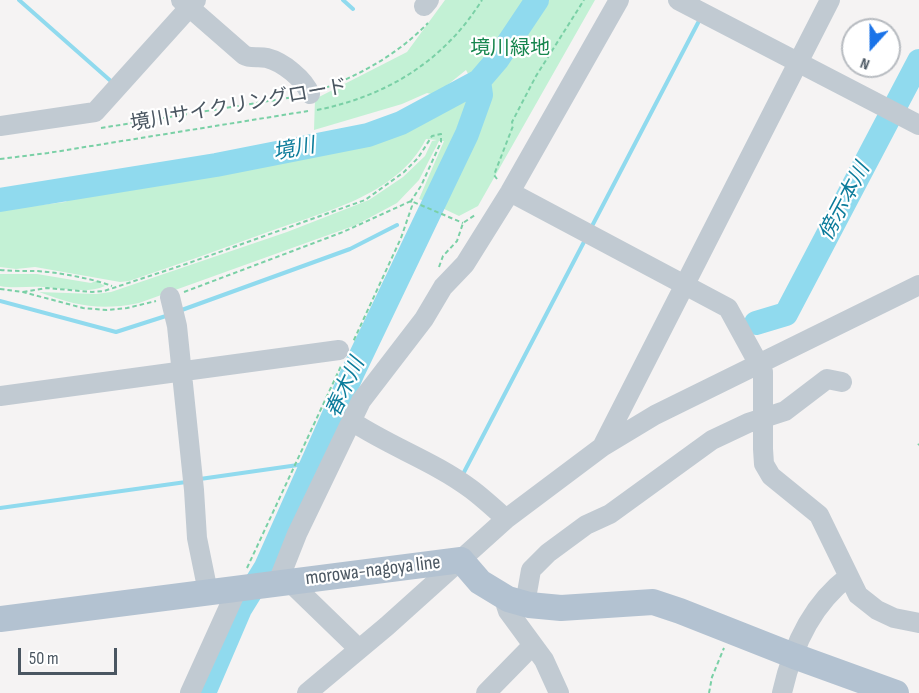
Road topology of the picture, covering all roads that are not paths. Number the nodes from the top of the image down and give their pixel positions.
1 (619, 0) edge
2 (678, 0) edge
3 (830, 0) edge
4 (189, 2) edge
5 (798, 61) junction
6 (310, 94) road end
7 (919, 125) edge
8 (0, 126) edge
9 (504, 186) junction
10 (684, 283) junction
11 (919, 285) edge
12 (170, 297) road end
13 (339, 350) dead end
14 (758, 366) junction
15 (182, 372) junction
16 (842, 382) dead end
17 (0, 396) edge
18 (764, 418) junction
19 (353, 422) junction
20 (602, 447) junction
21 (506, 519) junction
22 (461, 560) junction
23 (848, 577) junction
24 (281, 582) junction
25 (241, 587) junction
26 (208, 592) junction
27 (517, 602) junction
28 (0, 619) edge
29 (919, 623) edge
30 (532, 646) junction
31 (359, 649) junction
32 (792, 655) junction
33 (190, 693) edge
34 (307, 693) edge
35 (486, 693) edge
36 (558, 693) edge
37 (782, 693) edge
38 (896, 693) edge

1 - 9 street
2 - 5 street
3 - 5 street
4 - 6 street
4 - 8 street
5 - 7 street
5 - 10 street
9 - 10 street
9 - 19 street
10 - 14 street
10 - 20 street
11 - 14 street
12 - 15 street
13 - 15 street
14 - 18 street
14 - 20 street
15 - 17 street
15 - 26 street
16 - 18 street
18 - 23 street
18 - 27 street
19 - 21 street
19 - 24 street
20 - 21 street
21 - 22 street
22 - 24 main road, morowa-nagoya line
22 - 27 main road, morowa-nagoya line
22 - 31 street
23 - 29 street
23 - 32 street
24 - 25 main road, morowa-nagoya line
24 - 31 street
25 - 26 main road, morowa-nagoya line
25 - 33 street
26 - 28 main road, morowa-nagoya line
27 - 30 street
27 - 32 main road, morowa-nagoya line
30 - 35 street
30 - 36 street
31 - 34 street
32 - 37 street
32 - 38 main road, morowa-nagoya line

